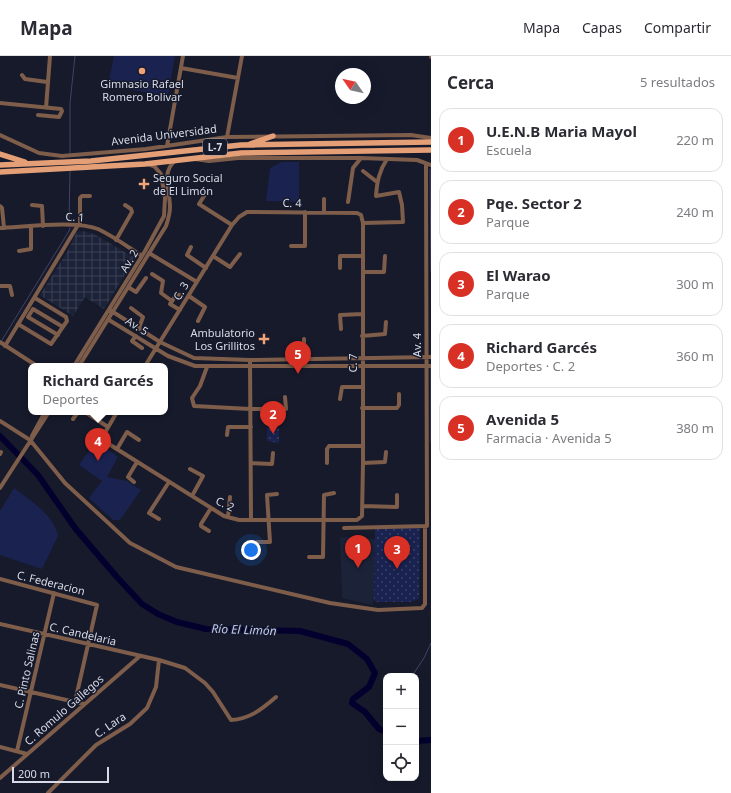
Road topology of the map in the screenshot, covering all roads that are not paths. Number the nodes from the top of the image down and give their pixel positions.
1 (50, 56) edge
2 (183, 56) edge
3 (242, 56) edge
4 (181, 68) junction
5 (22, 75) dead end
6 (238, 78) junction
7 (48, 82) junction
8 (0, 103) edge
9 (46, 108) junction
10 (38, 115) dead end
11 (0, 135) edge
12 (273, 136) junction
13 (227, 137) junction
14 (431, 138) edge
15 (431, 142) edge
16 (248, 145) junction
17 (167, 146) junction
18 (146, 148) junction
19 (431, 150) edge
20 (0, 154) edge
21 (134, 157) junction
22 (191, 158) junction
23 (361, 158) junction
24 (387, 159) junction
25 (177, 160) junction
26 (31, 164) junction
27 (145, 164) junction
28 (0, 165) edge
29 (428, 165) edge
30 (363, 171) dead end
31 (0, 172) edge
32 (377, 182) junction
33 (206, 193) dead end
34 (90, 196) dead end
35 (324, 199) dead end
36 (348, 202) dead end
37 (32, 205) dead end
38 (125, 205) dead end
39 (0, 206) edge
40 (305, 212) junction
41 (324, 212) junction
42 (363, 223) junction
43 (79, 225) junction
44 (232, 225) junction
45 (43, 226) junction
46 (31, 227) junction
47 (2, 228) edge
48 (116, 240) junction
49 (191, 246) dead end
50 (291, 246) dead end
51 (19, 251) dead end
52 (149, 253) junction
53 (240, 254) dead end
54 (142, 256) junction
55 (213, 256) junction
56 (362, 256) junction
57 (385, 256) dead end
58 (206, 268) junction
59 (340, 268) dead end
60 (363, 272) junction
61 (152, 274) dead end
62 (146, 278) dead end
63 (197, 282) junction
64 (0, 286) edge
65 (128, 287) junction
66 (12, 295) dead end
67 (182, 296) dead end
68 (189, 296) junction
69 (35, 298) junction
70 (172, 301) junction
71 (131, 308) dead end
72 (180, 310) junction
73 (112, 311) junction
74 (362, 314) junction
75 (109, 320) junction
76 (198, 321) dead end
77 (386, 322) dead end
78 (18, 324) junction
79 (63, 327) junction
80 (139, 328) junction
81 (341, 329) dead end
82 (58, 335) junction
83 (136, 336) junction
84 (362, 336) junction
85 (304, 339) dead end
86 (0, 342) edge
87 (160, 342) junction
88 (5, 346) junction
89 (142, 348) dead end
90 (156, 348) junction
91 (362, 358) junction
92 (426, 358) junction
93 (431, 358) edge
94 (250, 360) junction
95 (304, 360) junction
96 (32, 363) edge
97 (76, 363) edge
98 (81, 363) edge
99 (147, 363) edge
100 (251, 366) junction
101 (428, 366) edge
102 (207, 367) junction
103 (362, 367) junction
104 (362, 387) junction
105 (399, 394) dead end
106 (286, 397) dead end
107 (340, 399) dead end
108 (362, 408) junction
109 (250, 409) junction
110 (43, 415) edge
111 (47, 415) edge
112 (76, 415) edge
113 (90, 415) edge
114 (115, 415) edge
115 (73, 419) dead end
116 (0, 421) edge
117 (108, 427) junction
118 (251, 427) junction
119 (35, 428) junction
120 (19, 432) junction
121 (228, 435) dead end
122 (30, 440) junction
123 (139, 440) dead end
124 (363, 446) junction
125 (117, 449) junction
126 (386, 452) dead end
127 (273, 453) dead end
128 (137, 462) junction
129 (251, 463) junction
130 (327, 463) dead end
131 (363, 464) junction
132 (190, 469) dead end
133 (0, 476) edge
134 (5, 479) junction
135 (134, 482) dead end
136 (169, 482) junction
137 (0, 488) edge
138 (334, 493) dead end
139 (277, 494) dead end
140 (397, 495) dead end
141 (192, 496) junction
142 (230, 497) dead end
143 (363, 506) junction
144 (211, 508) junction
145 (362, 516) joint
146 (228, 517) junction
147 (159, 519) dead end
148 (252, 520) junction
149 (268, 520) junction
150 (324, 520) junction
151 (426, 526) junction
152 (344, 528) dead end
153 (210, 531) dead end
154 (257, 542) dead end
155 (309, 557) dead end
156 (0, 579) edge
157 (54, 593) junction
158 (0, 625) edge
159 (45, 635) junction
160 (87, 645) junction
161 (140, 656) junction
162 (159, 660) junction
163 (0, 685) edge
164 (32, 693) junction
165 (276, 697) dead end
166 (75, 702) junction
167 (84, 704) junction
168 (0, 747) edge
169 (17, 751) junction
170 (27, 754) junction
171 (0, 778) edge
172 (48, 793) edge

1 - 7 street
2 - 4 street
3 - 6 street
4 - 6 street
4 - 17 street
5 - 7 street
6 - 13 street
7 - 9 street
8 - 9 street
9 - 10 street
11 - 18 street, Avenida Universidad / L-7
12 - 13 street, Avenida Universidad / L-7
12 - 14 street, Avenida Universidad / L-7
12 - 16 main road
13 - 17 street, Avenida Universidad / L-7
15 - 16 main road, Avenida Universidad / L-7
16 - 21 main road, Avenida Universidad / L-7
17 - 18 street, Avenida Universidad / L-7
18 - 21 street
19 - 22 main road, L-7
20 - 26 main road
21 - 26 main road, Avenida Universidad / L-7
22 - 23 street, L-7
22 - 25 main road, L-7
23 - 24 street, L-7
23 - 36 street
24 - 29 street, L-7
24 - 32 street
25 - 27 main road, L-7
25 - 52 street, Av. 2
26 - 28 main road, Avenida Universidad / L-7
27 - 31 main road, L-7
27 - 54 street, Av. 2
29 - 92 street, Av. 4
30 - 32 street
32 - 42 street
33 - 44 street
34 - 43 street
35 - 41 street
37 - 45 street
38 - 48 street
39 - 47 street
40 - 41 street, C. 4
40 - 44 street, C. 4
40 - 50 street
41 - 42 street, C. 4
42 - 56 street, C. 7
43 - 45 street, C. 1
43 - 48 street, C. 1
43 - 69 street
44 - 55 street, C. 3
45 - 46 street, C. 1
46 - 47 street, C. 1
46 - 51 street
48 - 54 street, C. 1
49 - 58 street
52 - 63 street
52 - 65 street, Av. 2
53 - 55 street
54 - 73 street, Av. 2
55 - 58 street, C. 3
56 - 59 street
56 - 60 street, C. 7
57 - 60 street
58 - 63 street, C. 3
60 - 74 street, C. 7
61 - 70 street
62 - 65 street
63 - 68 street, C. 3
64 - 66 street
65 - 73 street, Av. 2
67 - 70 street
68 - 72 street, C. 3
68 - 76 street
69 - 78 street
69 - 79 street
70 - 72 street
71 - 80 street
72 - 87 street, C. 3
73 - 75 street, Av. 2
73 - 80 street
73 - 97 street, Av. 2
74 - 81 street
74 - 84 street, C. 7
75 - 83 street, Av. 5
75 - 98 street, Av. 2
77 - 84 street
78 - 82 street
78 - 88 street
79 - 82 street
79 - 82 street
80 - 87 street
83 - 89 street
83 - 90 street, Av. 5
84 - 91 street, C. 7
85 - 95 street
86 - 88 street
87 - 90 street, C. 3
87 - 94 street
88 - 96 street
90 - 99 street, C. 3
90 - 102 street, Av. 5
91 - 92 street
91 - 95 street
91 - 103 street, C. 7
92 - 93 street
92 - 101 street, Av. 4
94 - 95 street
94 - 100 street
100 - 102 street, Av. 5
100 - 103 street, Av. 5
100 - 109 street
101 - 103 street, Av. 5
101 - 151 street, Av. 4
102 - 109 street
103 - 104 street, C. 7
104 - 107 street
104 - 108 street, C. 7
105 - 108 street
106 - 109 street
108 - 124 street, C. 7
109 - 118 street
110 - 119 street
111 - 122 street
112 - 115 street
113 - 117 street
114 - 117 street
116 - 120 street
117 - 125 street, C. 2
118 - 121 street
118 - 129 street
119 - 120 street
119 - 122 street
120 - 122 street
122 - 134 street
122 - 151 street, Av. 4
123 - 125 street
124 - 130 street
124 - 131 street, C. 7
125 - 128 street, C. 2
126 - 131 street
127 - 129 street
128 - 135 street
128 - 136 street, C. 2
129 - 148 street
131 - 143 street, C. 7
132 - 141 street
133 - 134 street
134 - 137 street
136 - 141 street, C. 2
136 - 147 street
138 - 150 street
139 - 149 street
140 - 143 street
141 - 144 street, C. 2
142 - 146 street
143 - 145 street, C. 7
144 - 146 street, C. 2
144 - 153 street
145 - 150 street, C. 2
146 - 148 street, C. 2
148 - 149 street, C. 2
149 - 150 street, C. 2
149 - 154 street
150 - 155 street
151 - 152 street
156 - 157 street, C. Federacion
157 - 159 street, C. Pinto Salinas
157 - 160 street, C. Federacion
158 - 159 street, C. Candelaria
159 - 160 street, C. Candelaria
159 - 164 street, C. Pinto Salinas
160 - 161 street, C. Candelaria
160 - 166 street
161 - 162 street, C. Candelaria
161 - 167 street, C. Romulo Gallegos
162 - 165 street, C. Candelaria
162 - 172 street, C. Lara
163 - 164 street
164 - 166 street
164 - 169 street, C. Pinto Salinas
166 - 167 street
167 - 170 street, C. Romulo Gallegos
168 - 169 street
169 - 170 street
170 - 171 street, C. Romulo Gallegos

